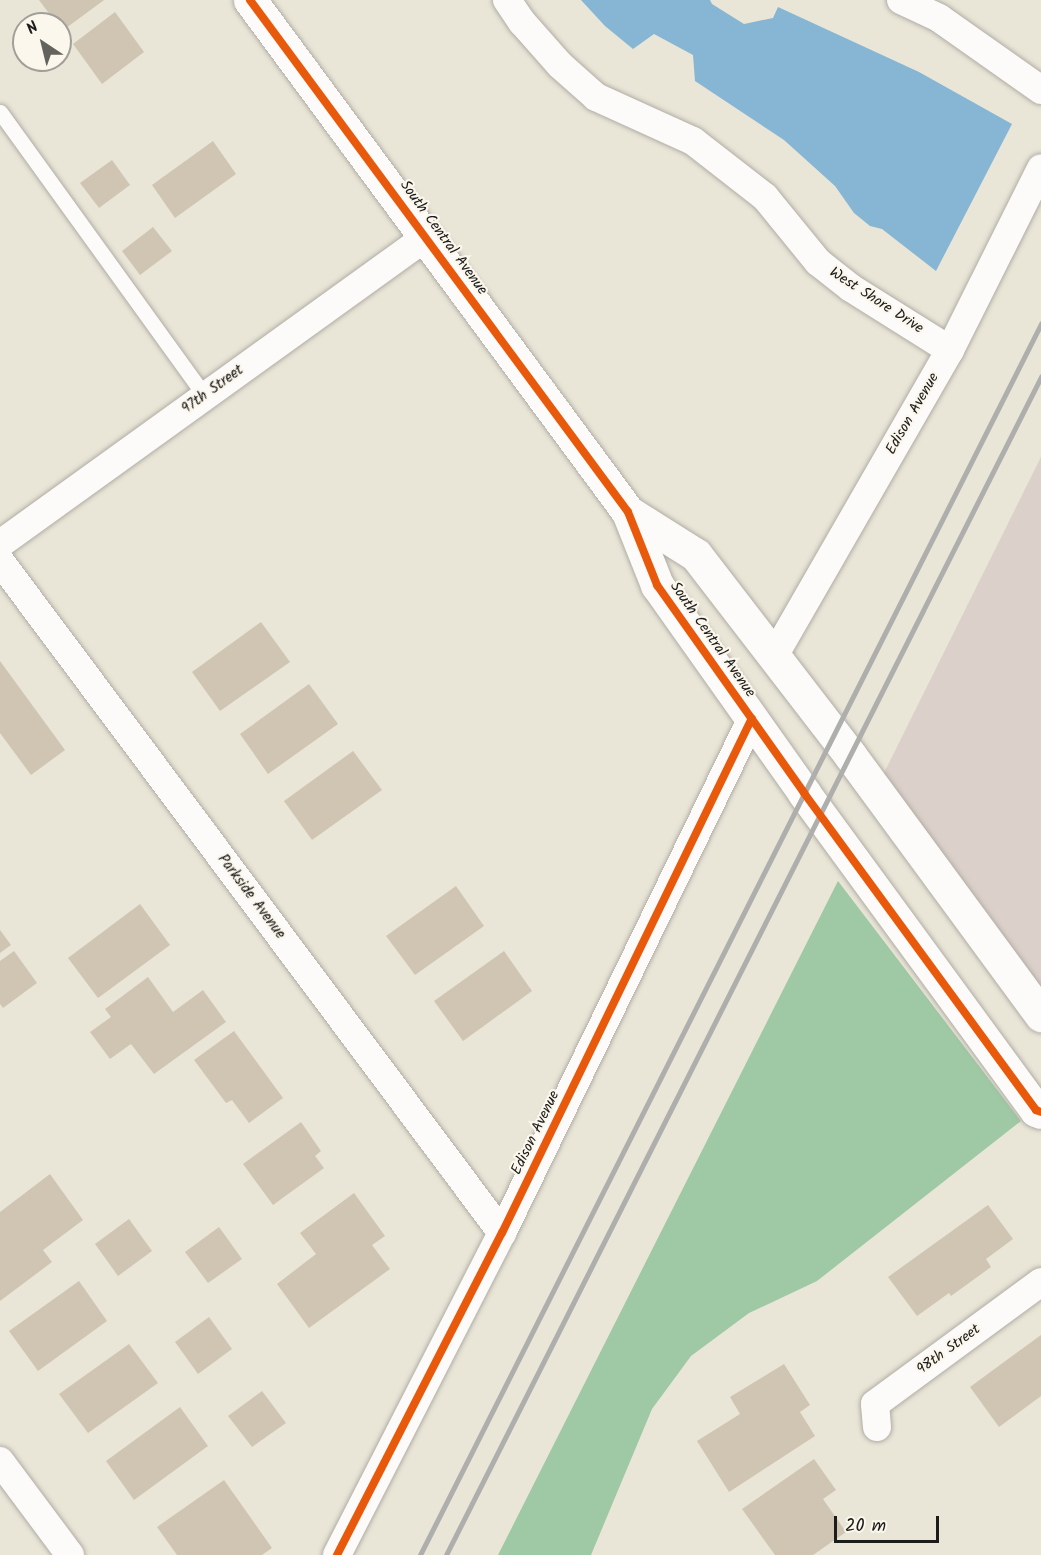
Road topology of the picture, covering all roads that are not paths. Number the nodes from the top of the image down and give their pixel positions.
1 (250, 0) edge
2 (507, 0) edge
3 (901, 0) edge
4 (1041, 90) edge
5 (0, 112) edge
6 (1041, 168) edge
7 (426, 237) junction
8 (950, 350) junction
9 (205, 396) junction
10 (628, 512) junction
11 (0, 544) edge
12 (0, 561) edge
13 (774, 656) junction
14 (752, 718) junction
15 (1041, 1015) edge
16 (1041, 1112) edge
17 (502, 1233) junction
18 (1041, 1282) edge
19 (877, 1427) dead end
20 (0, 1461) edge
21 (70, 1555) edge
22 (337, 1555) edge

1 - 7 street, South Central Avenue
2 - 8 street, West Shore Drive
3 - 4 street
5 - 9 lane
6 - 8 street, Edison Avenue
7 - 9 street, 97th Street
7 - 10 street, South Central Avenue
8 - 13 street, Edison Avenue
9 - 11 street, 97th Street
10 - 13 street, South Central Avenue
10 - 14 street, South Central Avenue
12 - 17 street, Parkside Avenue
13 - 15 street, South Central Avenue
14 - 16 street, South Central Avenue
14 - 17 street, Edison Avenue
17 - 22 street, Edison Avenue
18 - 19 street, 98th Street
20 - 21 street

